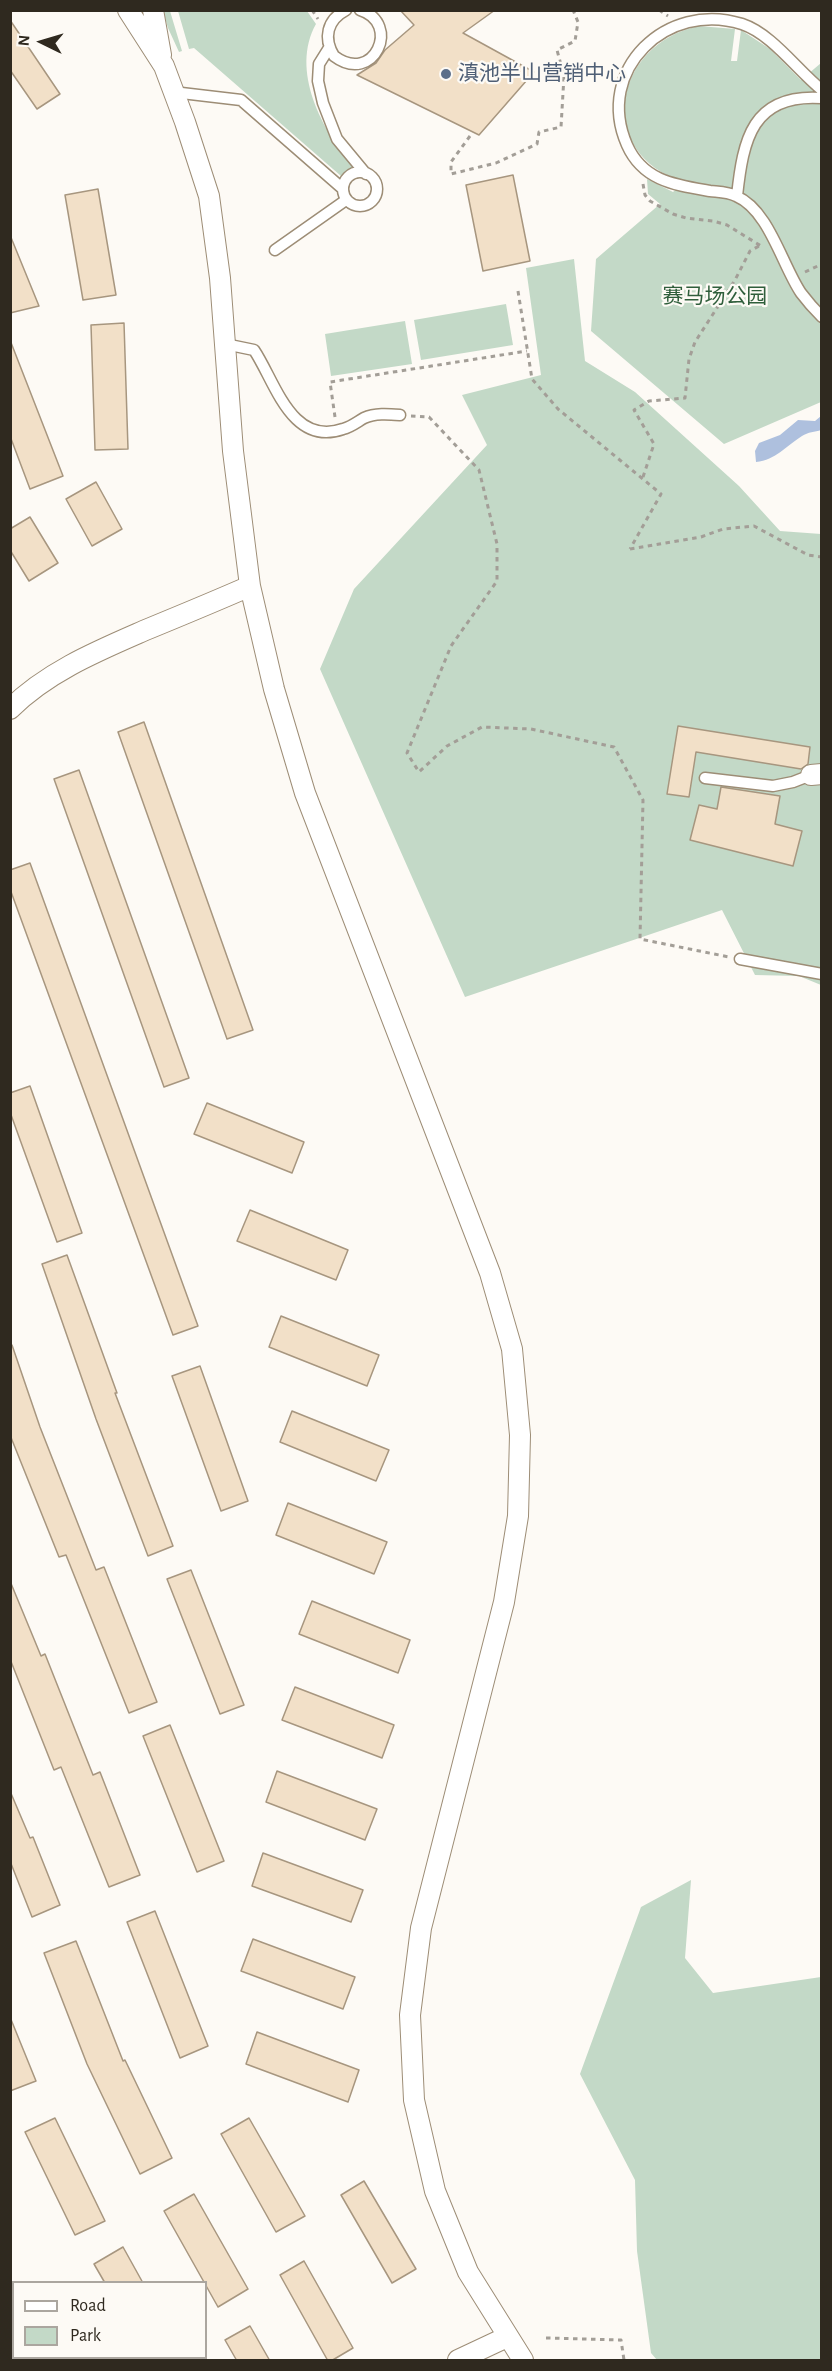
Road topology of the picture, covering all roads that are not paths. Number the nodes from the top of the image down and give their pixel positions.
1 (128, 10) edge
2 (153, 10) edge
3 (346, 10) edge
4 (360, 10) edge
5 (329, 48) junction
6 (164, 66) junction
7 (822, 90) edge
8 (174, 92) junction
9 (822, 98) edge
10 (366, 174) junction
11 (345, 195) junction
12 (737, 196) junction
13 (275, 250) dead end
14 (822, 316) edge
15 (225, 344) junction
16 (400, 415) road end
17 (250, 586) junction
18 (10, 709) edge
19 (816, 775) edge
20 (705, 778) dead end
21 (740, 959) road end
22 (822, 974) edge
23 (507, 2337) junction
24 (458, 2361) edge
25 (524, 2361) edge

1 - 6 street
2 - 6 street
3 - 5 lane
4 - 5 lane
5 - 10 lane
6 - 8 street
7 - 12 lane
8 - 11 lane
8 - 15 street
9 - 12 lane
10 - 11 lane
10 - 11 lane
11 - 13 lane
12 - 14 lane
15 - 16 lane
15 - 17 street
17 - 18 street
17 - 23 street
19 - 20 lane
21 - 22 lane
23 - 24 street
23 - 25 street

